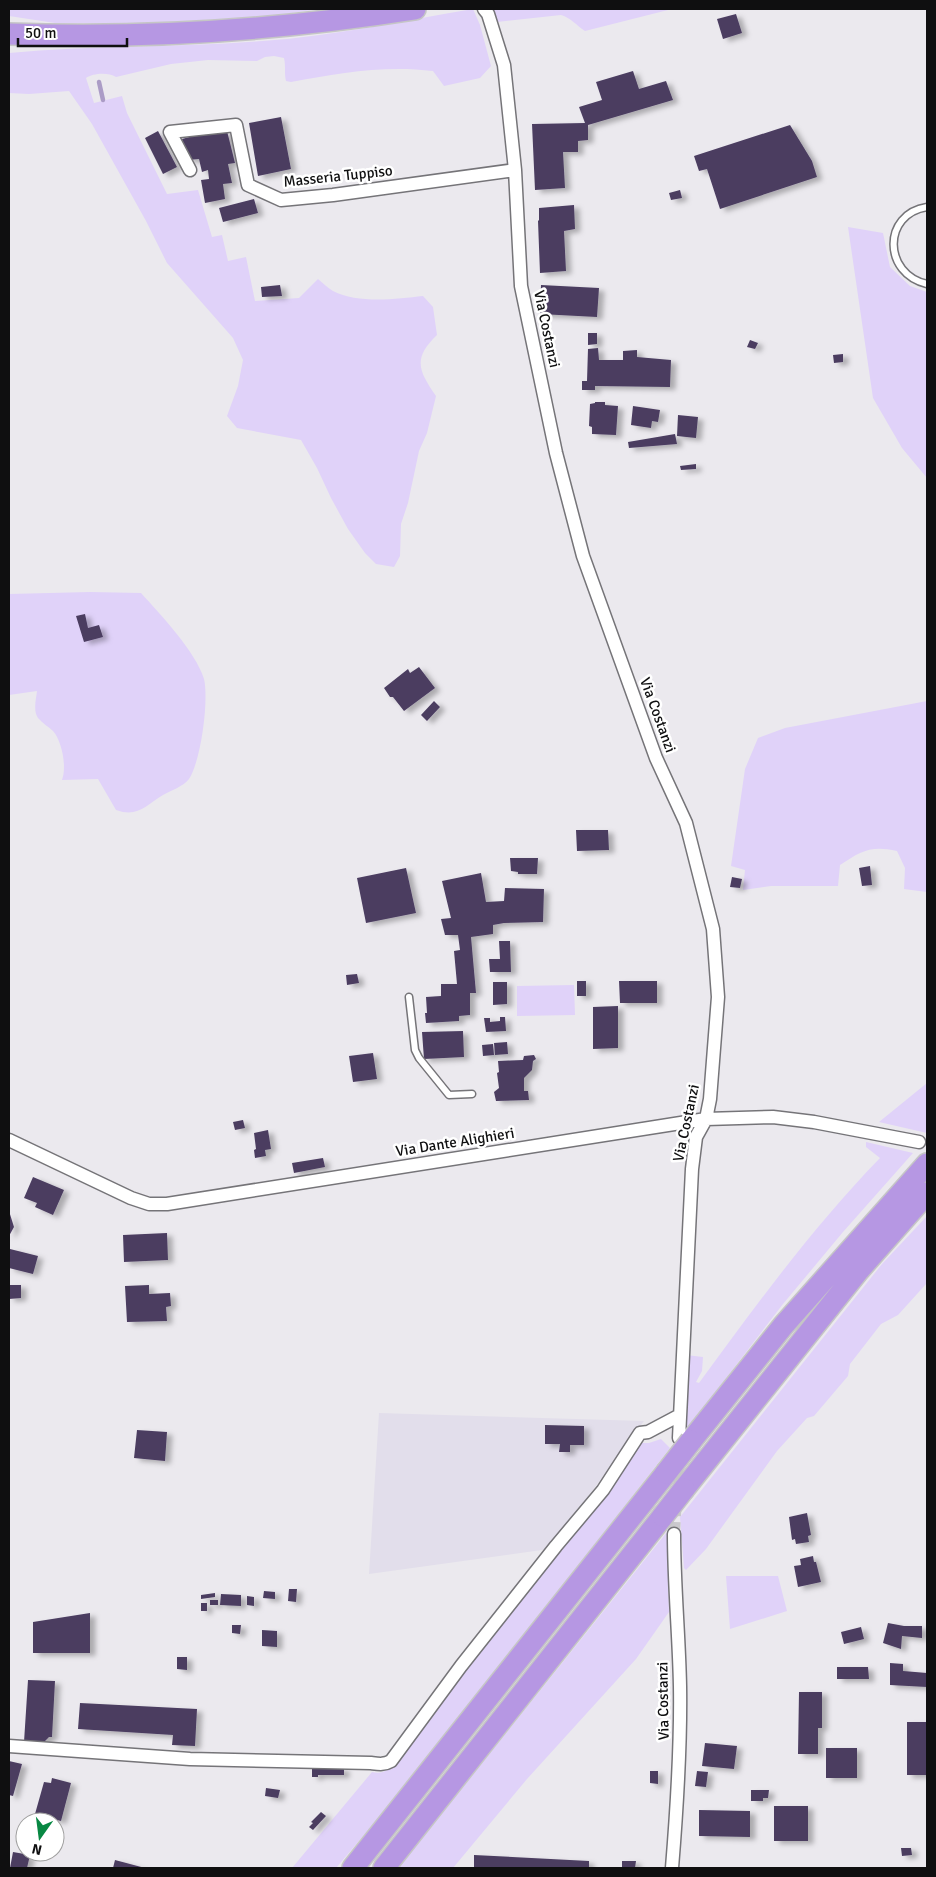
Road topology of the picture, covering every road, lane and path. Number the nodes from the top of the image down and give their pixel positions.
1 (415, 9) edge
2 (484, 9) edge
3 (12, 36) edge
4 (190, 170) dead end
5 (515, 170) junction
6 (927, 208) edge
7 (927, 284) edge
8 (408, 996) dead end
9 (472, 1094) dead end
10 (706, 1120) junction
11 (9, 1140) edge
12 (919, 1142) dead end
13 (927, 1164) edge
14 (927, 1193) edge
15 (680, 1415) junction
16 (685, 1439) junction
17 (674, 1534) tunnel mouth
18 (9, 1746) edge
19 (354, 1868) edge
20 (384, 1868) edge
21 (672, 1868) edge

1 - 3 highway
2 - 5 street, Via Costanzi
4 - 5 street, Masseria Tuppiso
5 - 10 street, Via Costanzi
6 - 7 lane
8 - 9 lane
10 - 11 street, Via Dante Alighieri
10 - 12 street, Via Dante Alighieri
10 - 15 street, Via Costanzi
13 - 16 highway
14 - 20 highway, bridge
15 - 16 street, Via Costanzi
15 - 18 street
16 - 19 highway, bridge
17 - 21 street, Via Costanzi

